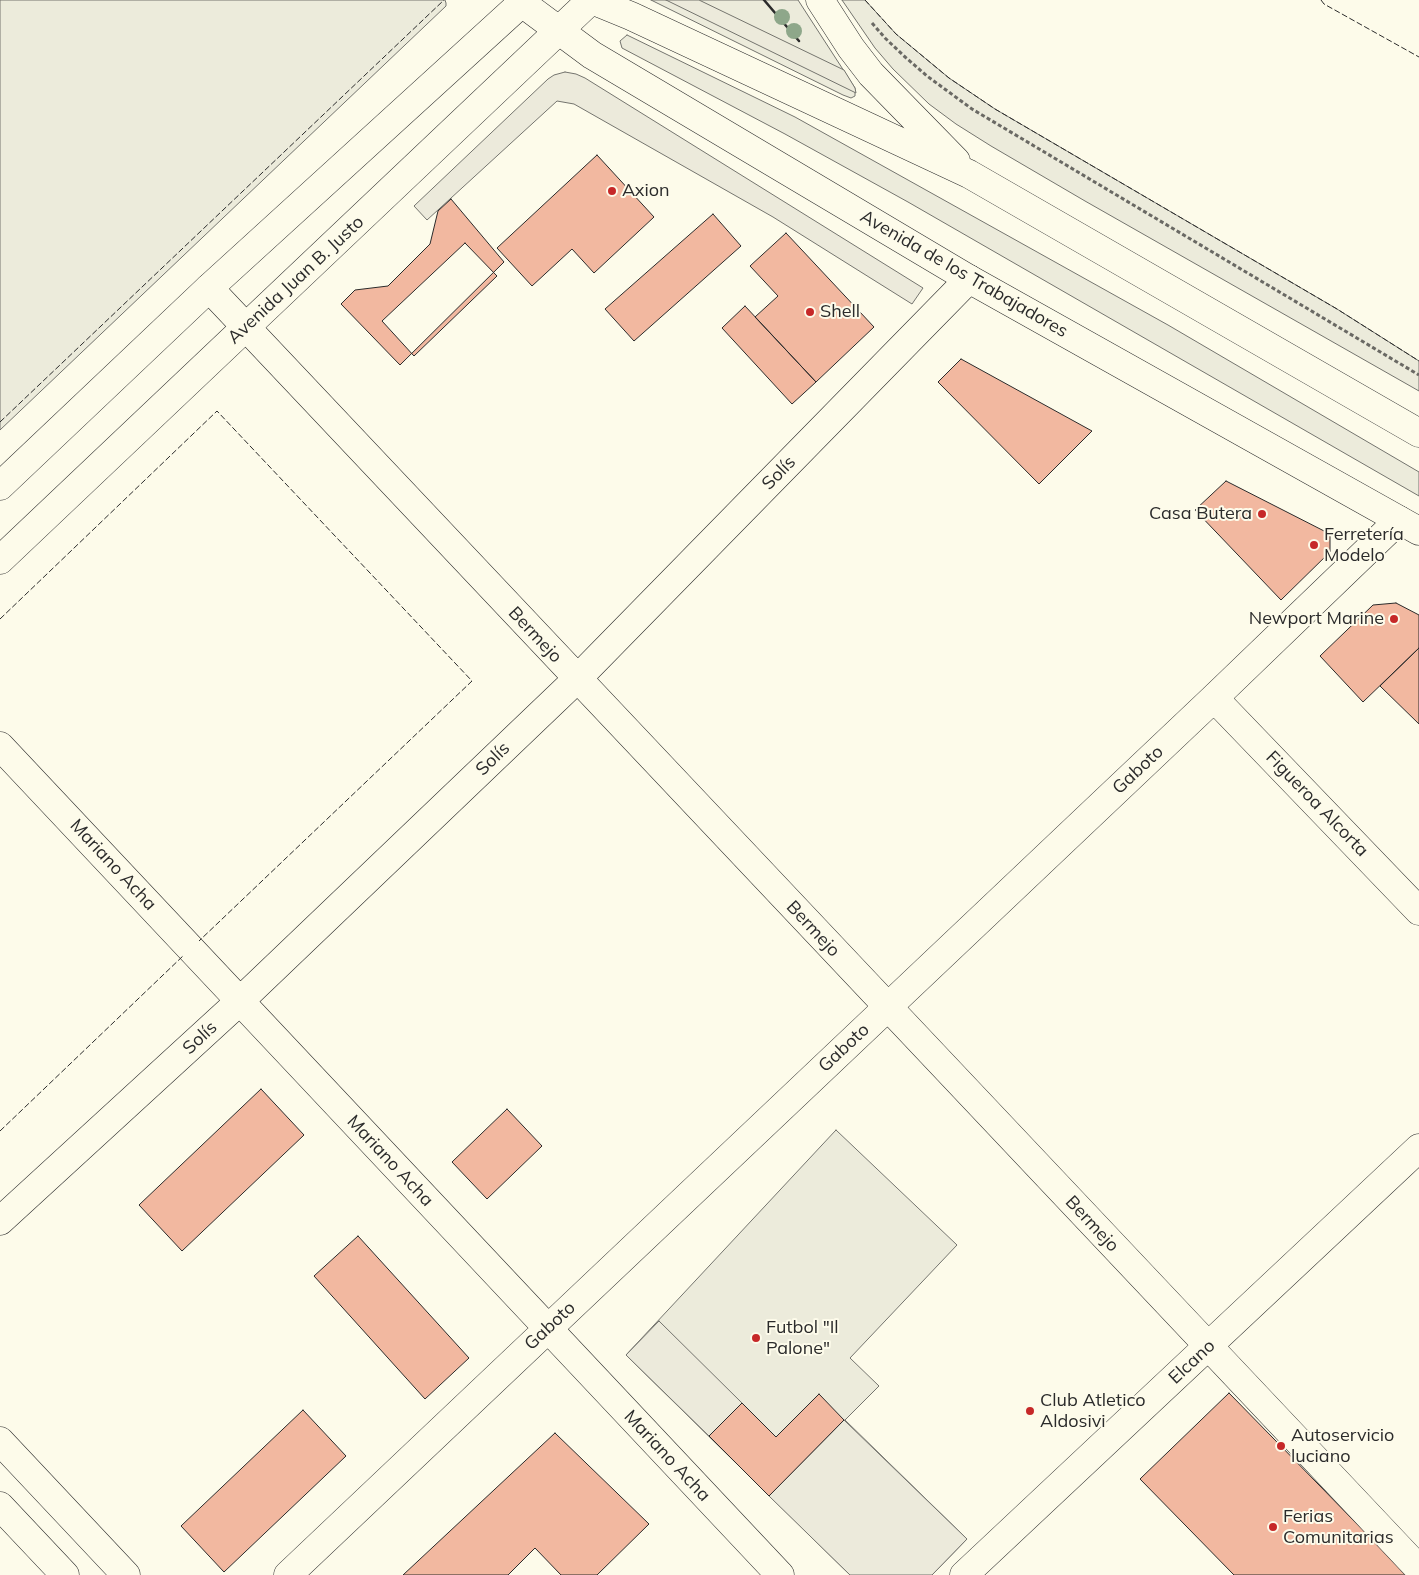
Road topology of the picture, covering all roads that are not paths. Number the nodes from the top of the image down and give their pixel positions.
1 (591, 0) edge
2 (820, 0) edge
3 (523, 1) edge
4 (559, 31) junction
5 (969, 174) junction
6 (969, 279) junction
7 (209, 288) junction
8 (246, 328) junction
9 (1419, 433) edge
10 (0, 486) edge
11 (1409, 526) edge
12 (0, 560) edge
13 (577, 679) junction
14 (1214, 698) junction
15 (0, 746) edge
16 (1419, 910) edge
17 (240, 1001) junction
18 (887, 1007) junction
19 (1419, 1148) edge
20 (0, 1222) edge
21 (547, 1328) junction
22 (1208, 1347) junction
23 (0, 1441) edge
24 (0, 1506) edge
25 (1419, 1569) edge
26 (65, 1575) edge
27 (126, 1575) edge
28 (288, 1575) edge
29 (780, 1575) edge
30 (964, 1575) edge

1 - 4 street, Avenida Juan B. Justo
1 - 5 street
2 - 5 street
3 - 4 street, Avenida de los Trabajadores
3 - 7 street
4 - 6 street, Avenida de los Trabajadores
4 - 8 street, Avenida Juan B. Justo
5 - 9 street
6 - 11 street, Avenida de los Trabajadores
6 - 13 street, Solís
7 - 8 street, Bermejo
7 - 10 street
8 - 12 street, Avenida Juan B. Justo
8 - 13 street, Bermejo
11 - 14 street, Gaboto
13 - 17 street, Solís
13 - 18 street, Bermejo
14 - 16 street, Figueroa Alcorta
14 - 18 street, Gaboto
15 - 17 street, Mariano Acha
17 - 20 street, Solís
17 - 21 street, Mariano Acha
18 - 21 street, Gaboto
18 - 22 street, Bermejo
19 - 22 street, Elcano
21 - 28 street, Gaboto
21 - 29 street, Mariano Acha
22 - 25 street, Bermejo
22 - 30 street, Elcano
23 - 27 street
24 - 26 street

